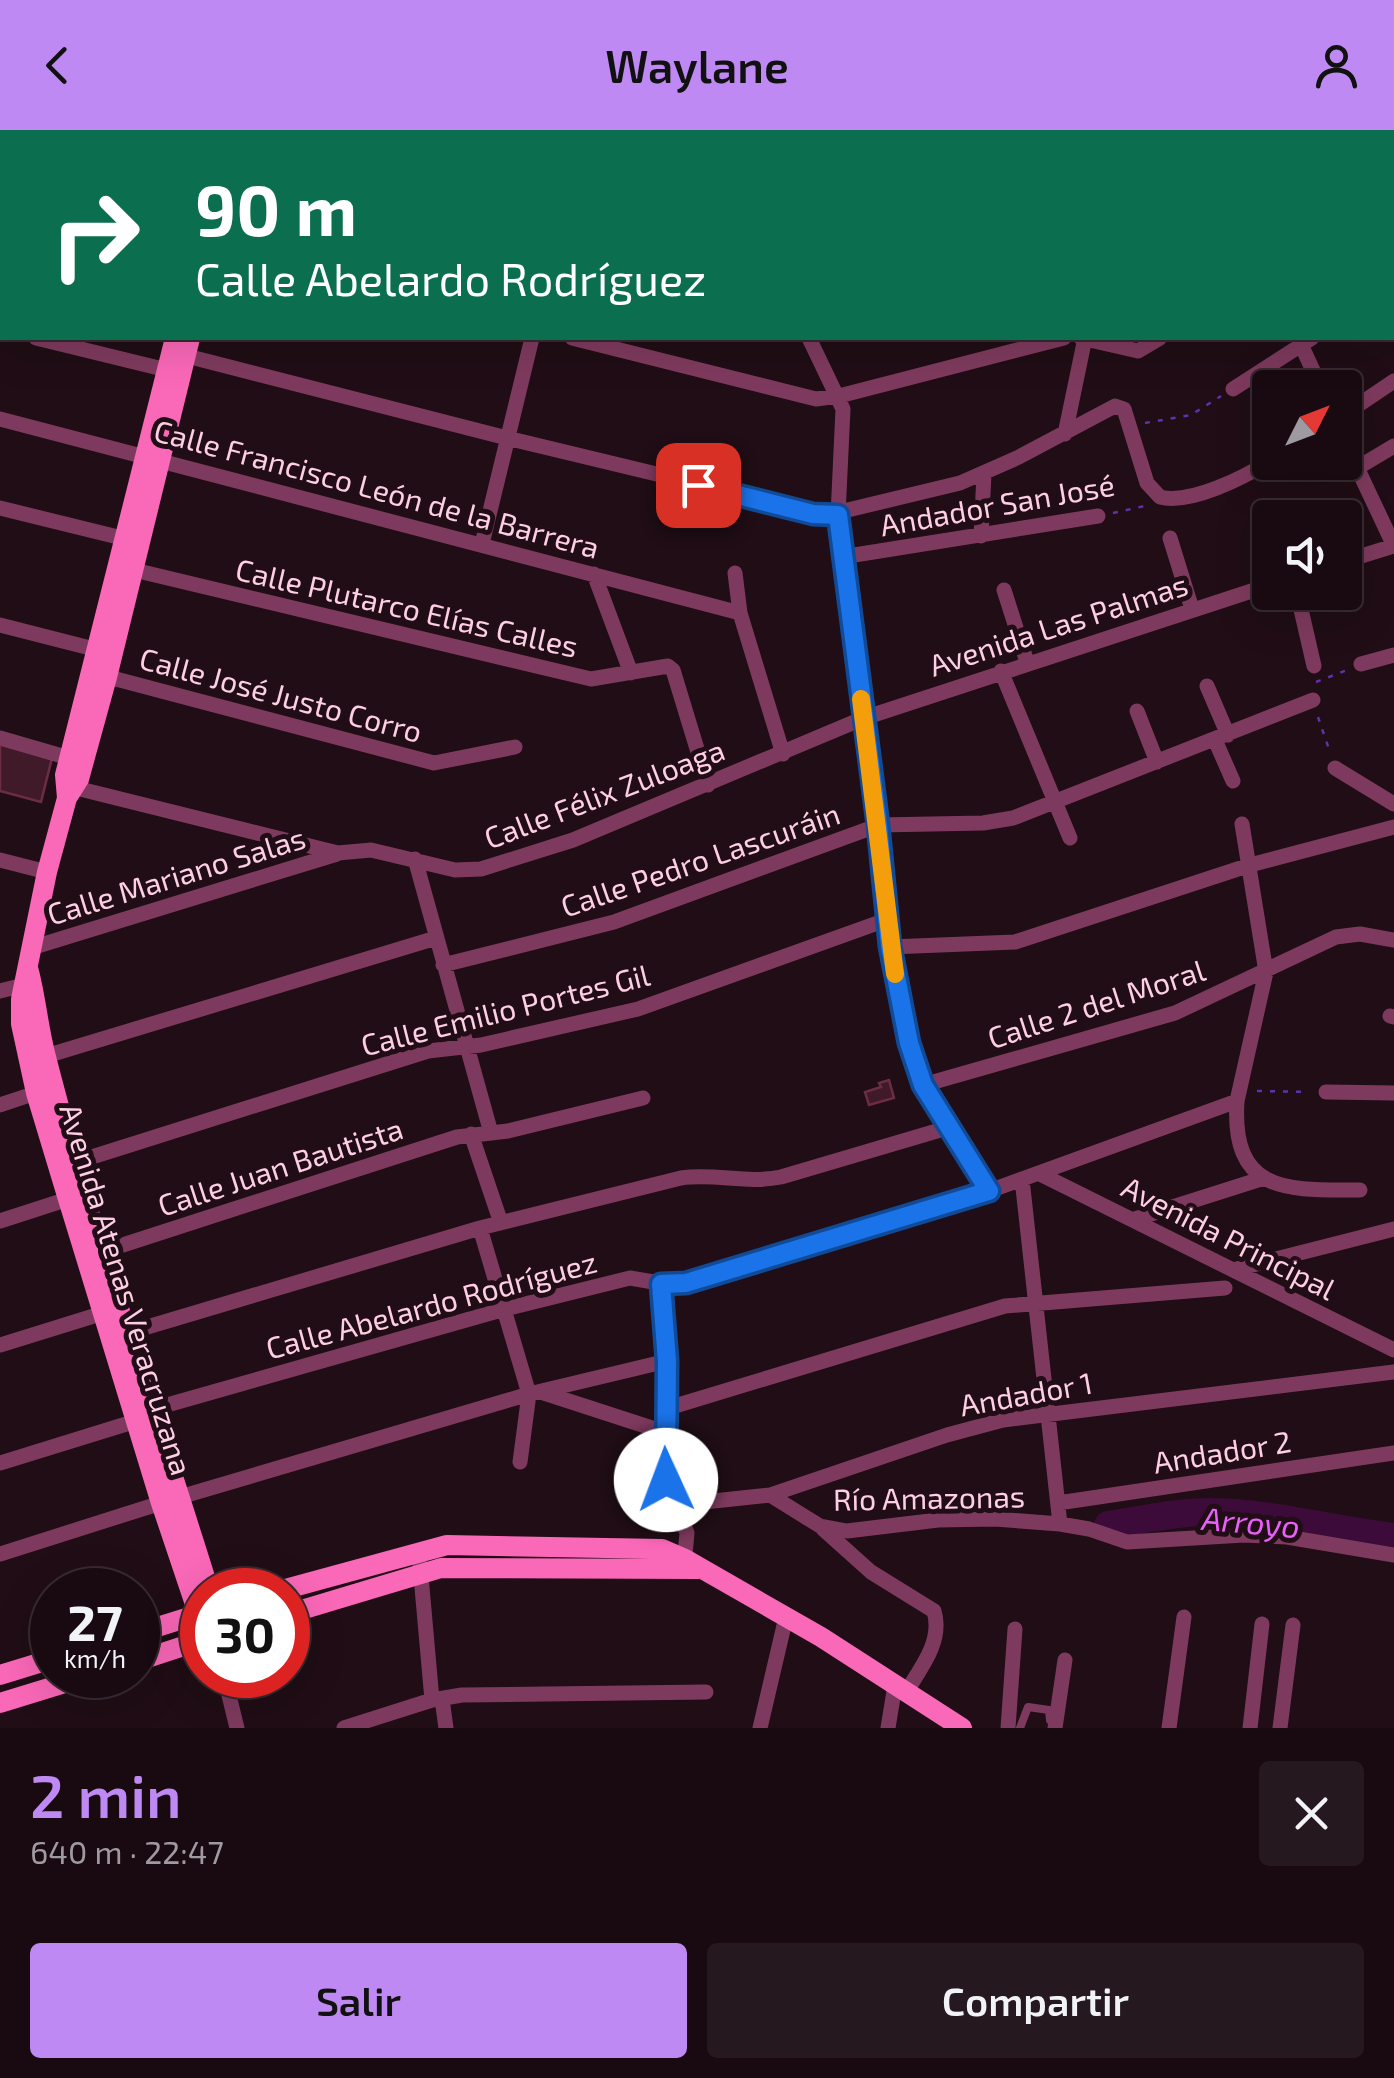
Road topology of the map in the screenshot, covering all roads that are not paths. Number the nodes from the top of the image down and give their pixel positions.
1 (60, 340) edge
2 (532, 340) edge
3 (580, 340) edge
4 (810, 340) edge
5 (1056, 340) edge
6 (1083, 340) edge
7 (1091, 340) edge
8 (1157, 340) edge
9 (1304, 340) edge
10 (178, 350) edge
11 (1315, 370) edge
12 (1394, 381) edge
13 (1233, 389) road end
14 (839, 396) junction
15 (1362, 403) edge
16 (0, 419) edge
17 (1065, 434) junction
18 (507, 438) junction
19 (1394, 446) edge
20 (153, 457) junction
21 (1362, 465) edge
22 (1252, 470) edge
23 (984, 474) junction
24 (1362, 479) edge
25 (0, 508) edge
26 (838, 515) junction
27 (1098, 516) road end
28 (982, 536) junction
29 (1170, 538) dead end
30 (126, 539) junction
31 (482, 544) junction
32 (1394, 546) edge
33 (1362, 556) edge
34 (842, 557) junction
35 (134, 570) junction
36 (594, 574) junction
37 (735, 574) dead end
38 (1004, 590) dead end
39 (1252, 591) edge
40 (1192, 609) junction
41 (1300, 610) edge
42 (740, 612) junction
43 (0, 625) edge
44 (98, 650) junction
45 (1392, 660) edge
46 (1027, 662) junction
47 (1362, 664) road end
48 (1000, 671) junction
49 (631, 673) junction
50 (100, 674) junction
51 (1315, 674) road end
52 (1207, 686) dead end
53 (1313, 700) road end
54 (1137, 712) dead end
55 (864, 718) junction
56 (0, 738) edge
57 (1221, 738) junction
58 (515, 748) dead end
59 (783, 754) junction
60 (69, 758) junction
61 (1156, 762) junction
62 (1335, 768) road end
63 (1233, 781) dead end
64 (708, 785) junction
65 (68, 790) junction
66 (1054, 801) junction
67 (1394, 804) edge
68 (1242, 824) dead end
69 (878, 825) junction
70 (1394, 827) edge
71 (1070, 838) dead end
72 (338, 854) junction
73 (415, 859) junction
74 (0, 860) edge
75 (1250, 865) junction
76 (48, 872) junction
77 (886, 920) junction
78 (436, 938) junction
79 (1394, 940) edge
80 (890, 946) junction
81 (443, 965) junction
82 (28, 970) junction
83 (1266, 972) junction
84 (0, 991) edge
85 (466, 1046) junction
86 (46, 1056) junction
87 (923, 1085) junction
88 (1326, 1092) road end
89 (1394, 1093) edge
90 (36, 1094) junction
91 (1239, 1096) junction
92 (642, 1098) dead end
93 (0, 1104) edge
94 (947, 1128) junction
95 (491, 1133) junction
96 (471, 1134) junction
97 (76, 1162) junction
98 (1038, 1173) junction
99 (1264, 1178) junction
100 (1022, 1179) junction
101 (1360, 1190) dead end
102 (989, 1191) junction
103 (68, 1199) junction
104 (1135, 1218) junction
105 (0, 1221) edge
106 (500, 1223) junction
107 (480, 1228) junction
108 (1394, 1229) edge
109 (95, 1254) junction
110 (1234, 1270) junction
111 (661, 1284) junction
112 (1225, 1288) dead end
113 (1035, 1301) junction
114 (505, 1309) junction
115 (113, 1310) junction
116 (144, 1328) dead end
117 (0, 1345) edge
118 (1394, 1350) edge
119 (667, 1361) junction
120 (1394, 1372) edge
121 (535, 1393) junction
122 (666, 1408) junction
123 (1047, 1414) junction
124 (144, 1415) junction
125 (664, 1432) junction
126 (1394, 1453) edge
127 (520, 1462) dead end
128 (0, 1463) edge
129 (770, 1495) junction
130 (171, 1500) junction
131 (1058, 1503) junction
132 (676, 1505) junction
133 (1060, 1524) junction
134 (820, 1526) junction
135 (419, 1550) junction
136 (0, 1554) edge
137 (1394, 1555) edge
138 (690, 1565) junction
139 (188, 1568) edge
140 (200, 1568) edge
141 (421, 1573) junction
142 (310, 1582) edge
143 (310, 1607) edge
144 (786, 1617) junction
145 (1184, 1617) dead end
146 (1262, 1624) dead end
147 (1293, 1625) dead end
148 (1015, 1628) dead end
149 (1065, 1660) dead end
150 (30, 1666) edge
151 (0, 1675) edge
152 (901, 1688) junction
153 (706, 1692) dead end
154 (30, 1694) edge
155 (230, 1698) edge
156 (437, 1700) junction
157 (0, 1703) edge
158 (237, 1728) edge
159 (344, 1728) edge
160 (446, 1728) edge
161 (760, 1728) edge
162 (888, 1728) edge
163 (962, 1728) edge
164 (1008, 1728) edge
165 (1020, 1728) edge
166 (1052, 1728) edge
167 (1169, 1728) edge
168 (1250, 1728) edge
169 (1280, 1728) edge

1 - 10 street
2 - 18 street
3 - 14 street
4 - 14 street
5 - 14 street
6 - 17 street
7 - 8 street
9 - 11 street
9 - 13 street
10 - 18 street
10 - 20 main road, Avenida Atenas Veracruzana
12 - 15 street
14 - 26 street
16 - 20 street, Calle Francisco León de la Barrera
17 - 22 street
17 - 23 street
18 - 26 street
18 - 31 street
19 - 21 street
20 - 30 main road, Avenida Atenas Veracruzana
20 - 31 street, Calle Francisco León de la Barrera
20 - 35 main road, Avenida Atenas Veracruzana
23 - 26 street
23 - 28 street
24 - 32 street
25 - 30 street
26 - 34 street
27 - 28 street, Andador San José
28 - 34 street, Andador San José
29 - 40 street
30 - 44 main road, Avenida Atenas Veracruzana
31 - 36 street, Calle Francisco León de la Barrera
32 - 33 street
34 - 55 street
35 - 49 street, Calle Plutarco Elías Calles
35 - 50 main road, Avenida Atenas Veracruzana
36 - 42 street, Calle Francisco León de la Barrera
36 - 49 street
37 - 42 street
38 - 46 street
39 - 40 street, Avenida Las Palmas
40 - 46 street, Avenida Las Palmas
41 - 51 street
42 - 59 street
43 - 44 street
44 - 50 main road, Avenida Atenas Veracruzana
45 - 47 street
46 - 48 street, Avenida Las Palmas
48 - 55 street, Avenida Las Palmas
48 - 66 street
49 - 64 street, Calle Plutarco Elías Calles
50 - 58 street, Calle José Justo Corro
50 - 60 main road, Avenida Atenas Veracruzana
50 - 65 main road, Avenida Atenas Veracruzana
52 - 57 street
53 - 57 street, Calle Pedro Lascuráin
54 - 61 street
55 - 59 street, Calle Félix Zuloaga
55 - 69 street
56 - 60 street
57 - 61 street, Calle Pedro Lascuráin
57 - 63 street
59 - 64 street, Calle Félix Zuloaga
60 - 65 main road, Avenida Atenas Veracruzana
61 - 66 street, Calle Pedro Lascuráin
62 - 67 street
64 - 73 street, Calle Félix Zuloaga
65 - 72 street, Calle Félix Zuloaga
65 - 76 main road, Avenida Atenas Veracruzana
66 - 69 street, Calle Pedro Lascuráin
66 - 71 street
68 - 75 street
69 - 77 street
69 - 81 street, Calle Pedro Lascuráin
70 - 75 street
72 - 73 street, Calle Félix Zuloaga
72 - 82 street, Calle Mariano Salas
73 - 78 street
74 - 76 street
75 - 80 street
75 - 83 street
76 - 82 main road, Avenida Atenas Veracruzana
77 - 80 street
77 - 85 street, Calle Emilio Portes Gil
78 - 81 street
78 - 86 street
79 - 83 street, Calle 2 del Moral
80 - 87 street
81 - 85 street
82 - 84 street, Calle Mariano Salas
82 - 86 main road, Avenida Atenas Veracruzana
82 - 90 main road, Avenida Atenas Veracruzana
83 - 87 street, Calle 2 del Moral
83 - 91 street
85 - 95 street
85 - 97 street, Calle Emilio Portes Gil
86 - 97 main road, Avenida Atenas Veracruzana
87 - 94 street
88 - 89 street
90 - 93 street
90 - 103 main road, Avenida Atenas Veracruzana
91 - 98 street, Calle Abelardo Rodríguez
91 - 99 street
92 - 95 street, Calle Juan Bautista
94 - 102 street
94 - 106 street
95 - 96 street, Calle Juan Bautista
96 - 106 street
96 - 109 street, Calle Juan Bautista
97 - 109 main road, Avenida Atenas Veracruzana
98 - 100 street, Calle Abelardo Rodríguez
98 - 104 street, Avenida Principal
99 - 101 street
99 - 104 street
100 - 102 street, Calle Abelardo Rodríguez
100 - 113 street
102 - 111 street, Calle Abelardo Rodríguez
103 - 105 street
103 - 109 main road, Avenida Atenas Veracruzana
104 - 110 street, Avenida Principal
106 - 107 street
107 - 114 street
107 - 116 street
108 - 110 street
109 - 115 main road, Avenida Atenas Veracruzana
110 - 118 street, Avenida Principal
111 - 114 street, Calle Abelardo Rodríguez
111 - 119 street
112 - 113 street
113 - 122 street
113 - 123 street
114 - 121 street
114 - 124 street, Calle Abelardo Rodríguez
115 - 117 street
115 - 124 main road, Avenida Atenas Veracruzana
119 - 121 street
119 - 122 street
120 - 123 street, Andador 1
121 - 125 street
121 - 127 street
121 - 130 street
122 - 125 street
123 - 129 street, Andador 1
123 - 131 street
124 - 128 street, Calle Abelardo Rodríguez
124 - 130 main road, Avenida Atenas Veracruzana
125 - 132 street
126 - 131 street, Andador 2
129 - 132 street, Andador 1
129 - 134 street, Río Amazonas
130 - 136 street
130 - 139 main road, Avenida Atenas Veracruzana
130 - 140 main road, Avenida Atenas Veracruzana
131 - 133 street
132 - 138 street
133 - 134 street, Río Amazonas
133 - 137 street, Río Amazonas
134 - 152 street
135 - 138 main road
135 - 141 street
135 - 142 main road
138 - 141 main road
138 - 144 main road
141 - 143 main road
141 - 156 street
144 - 152 main road
144 - 161 street
145 - 167 street
146 - 168 street
147 - 169 street
148 - 164 street
149 - 166 street
150 - 151 main road
152 - 162 street
152 - 163 main road
153 - 156 street
154 - 157 main road
155 - 158 street
156 - 159 street
156 - 160 street
165 - 166 lane

